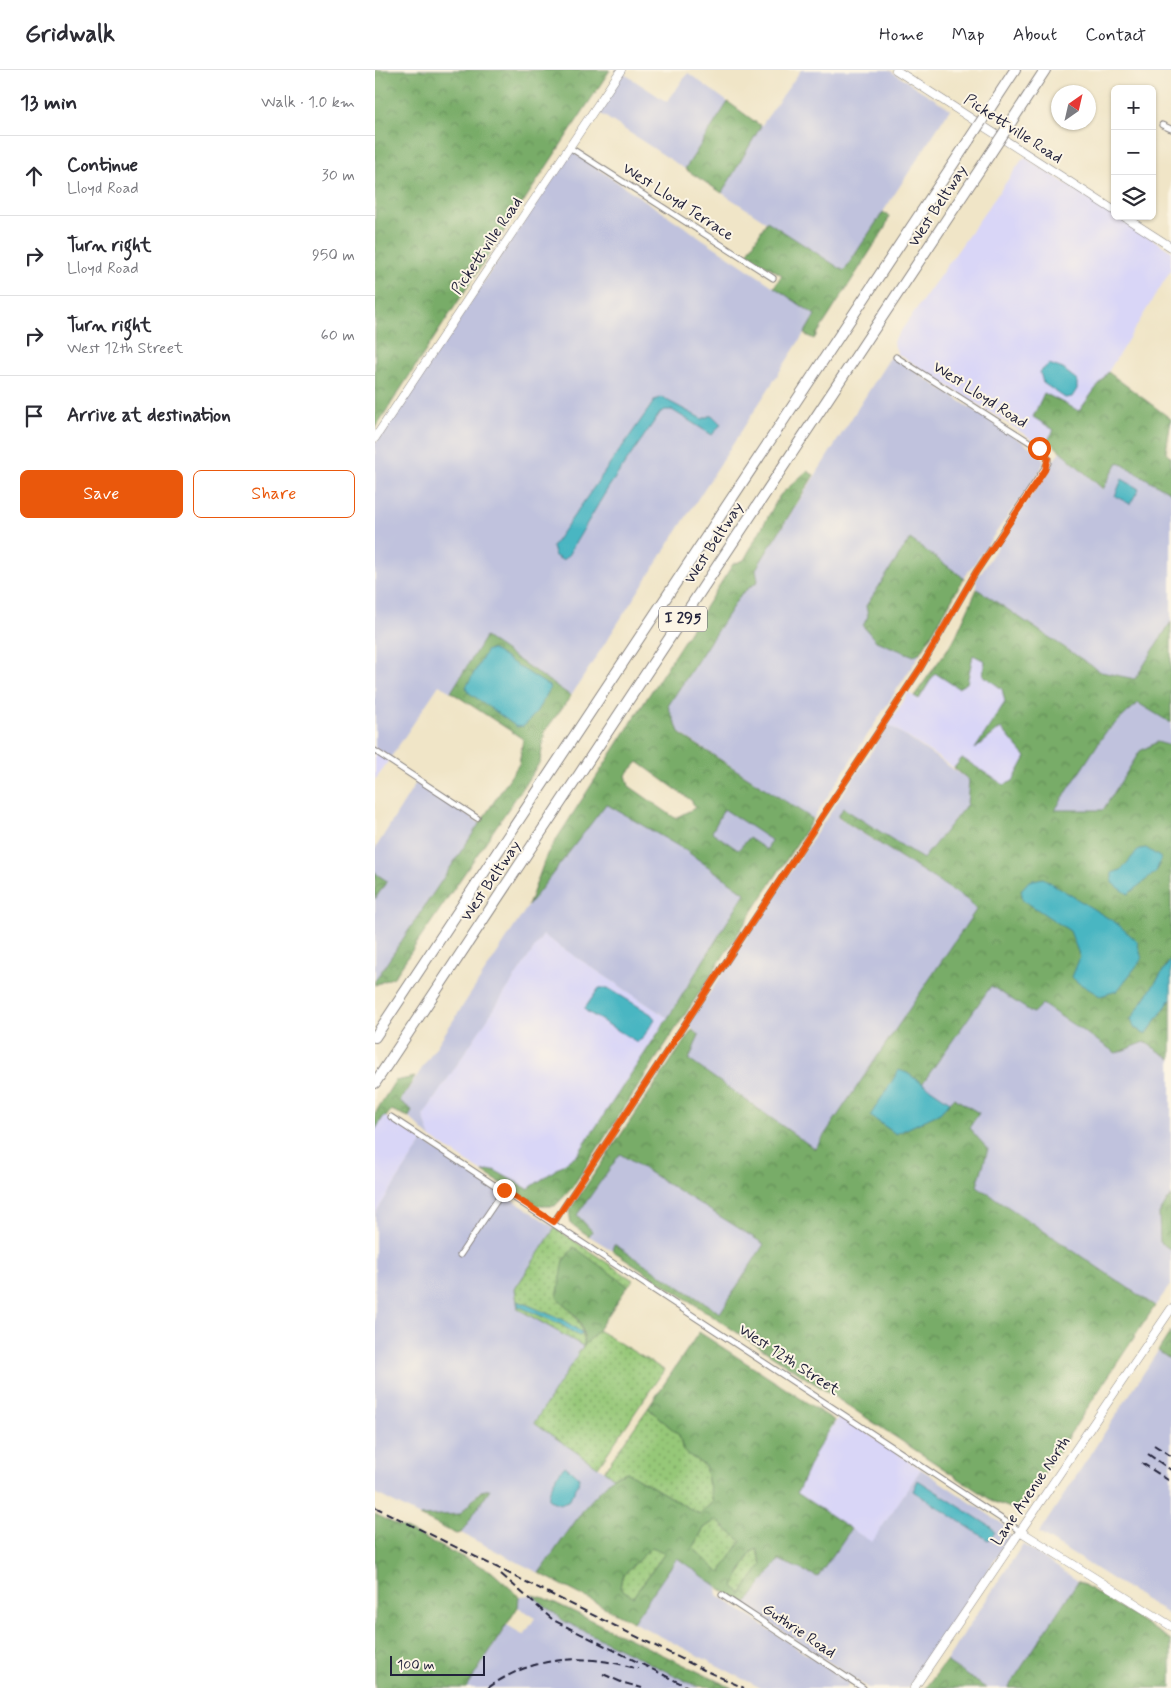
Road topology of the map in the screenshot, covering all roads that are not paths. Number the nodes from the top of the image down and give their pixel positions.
1 (621, 70) edge
2 (896, 70) edge
3 (1015, 70) edge
4 (1045, 70) edge
5 (1162, 125) dead end
6 (1171, 129) edge
7 (569, 147) junction
8 (1111, 208) edge
9 (1129, 220) edge
10 (1171, 247) edge
11 (773, 278) dead end
12 (896, 357) dead end
13 (375, 438) edge
14 (375, 751) edge
15 (477, 818) dead end
16 (375, 1037) edge
17 (375, 1083) edge
18 (391, 1117) dead end
19 (504, 1190) junction
20 (554, 1222) junction
21 (460, 1255) dead end
22 (1171, 1309) edge
23 (1020, 1531) junction
24 (722, 1595) dead end
25 (1171, 1626) edge
26 (863, 1688) edge
27 (914, 1688) edge

1 - 7 street, Pickettville Road
2 - 8 street, Pickettville Road
3 - 16 highway, West Beltway / I 295, bridge
4 - 17 highway, West Beltway / I 295, bridge
5 - 6 street
7 - 11 street, West Lloyd Terrace
7 - 13 street, Pickettville Road
9 - 10 street
12 - 20 street, West Lloyd Road
14 - 15 street
18 - 19 street, West 12th Street
19 - 20 street, West 12th Street
19 - 21 street
20 - 23 street, West 12th Street
22 - 23 street, Lane Avenue North
23 - 25 street, West 12th Street
23 - 27 street, Lane Avenue North
24 - 26 street, Guthrie Road

